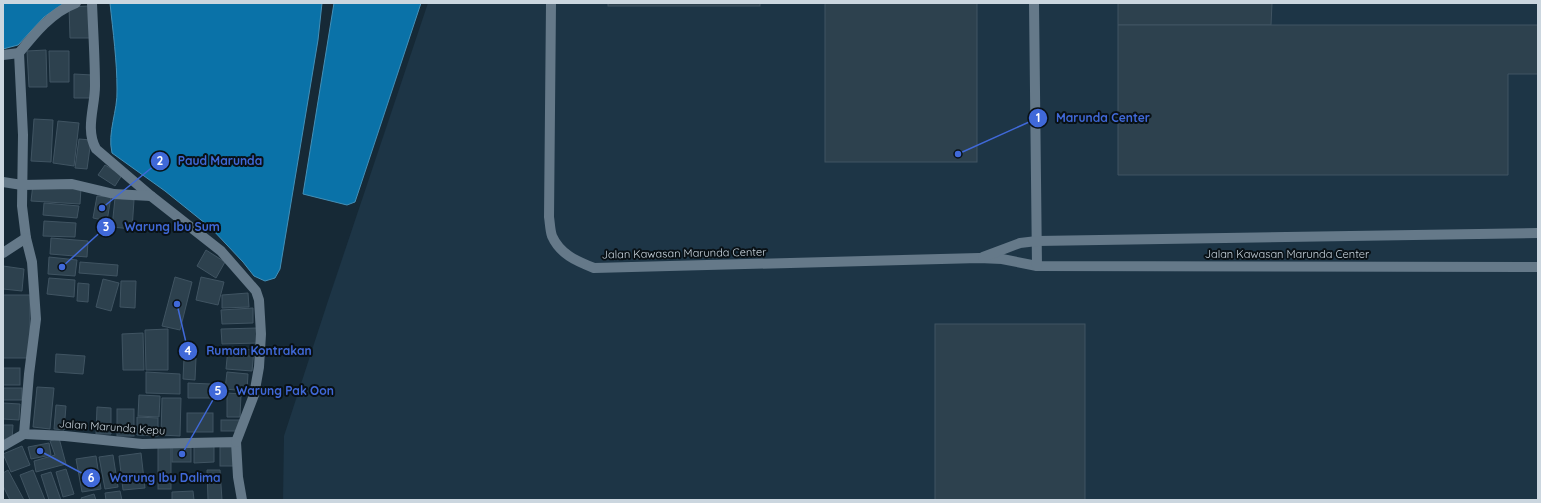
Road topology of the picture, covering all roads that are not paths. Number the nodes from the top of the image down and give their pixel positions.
1 (76, 3) edge
2 (92, 3) edge
3 (551, 3) edge
4 (1034, 3) edge
5 (19, 53) junction
6 (3, 55) edge
7 (3, 182) edge
8 (22, 185) junction
9 (151, 196) junction
10 (1538, 233) edge
11 (26, 238) junction
12 (1037, 241) junction
13 (3, 253) edge
14 (979, 258) junction
15 (1037, 266) junction
16 (1538, 266) edge
17 (24, 434) junction
18 (236, 442) junction
19 (3, 446) edge
20 (242, 500) edge

1 - 5 street
2 - 9 street
3 - 14 street, Jalan Kawasan Marunda Center
4 - 12 street
5 - 6 street
5 - 8 street
7 - 8 street
8 - 9 street
8 - 11 street
9 - 18 street
10 - 12 street, Jalan Kawasan Marunda Center
11 - 13 street
11 - 17 street
12 - 14 street, Jalan Kawasan Marunda Center
12 - 15 street
14 - 15 street, Jalan Kawasan Marunda Center
15 - 16 street, Jalan Kawasan Marunda Center
17 - 18 street, Jalan Marunda Kepu
17 - 19 street
18 - 20 street

